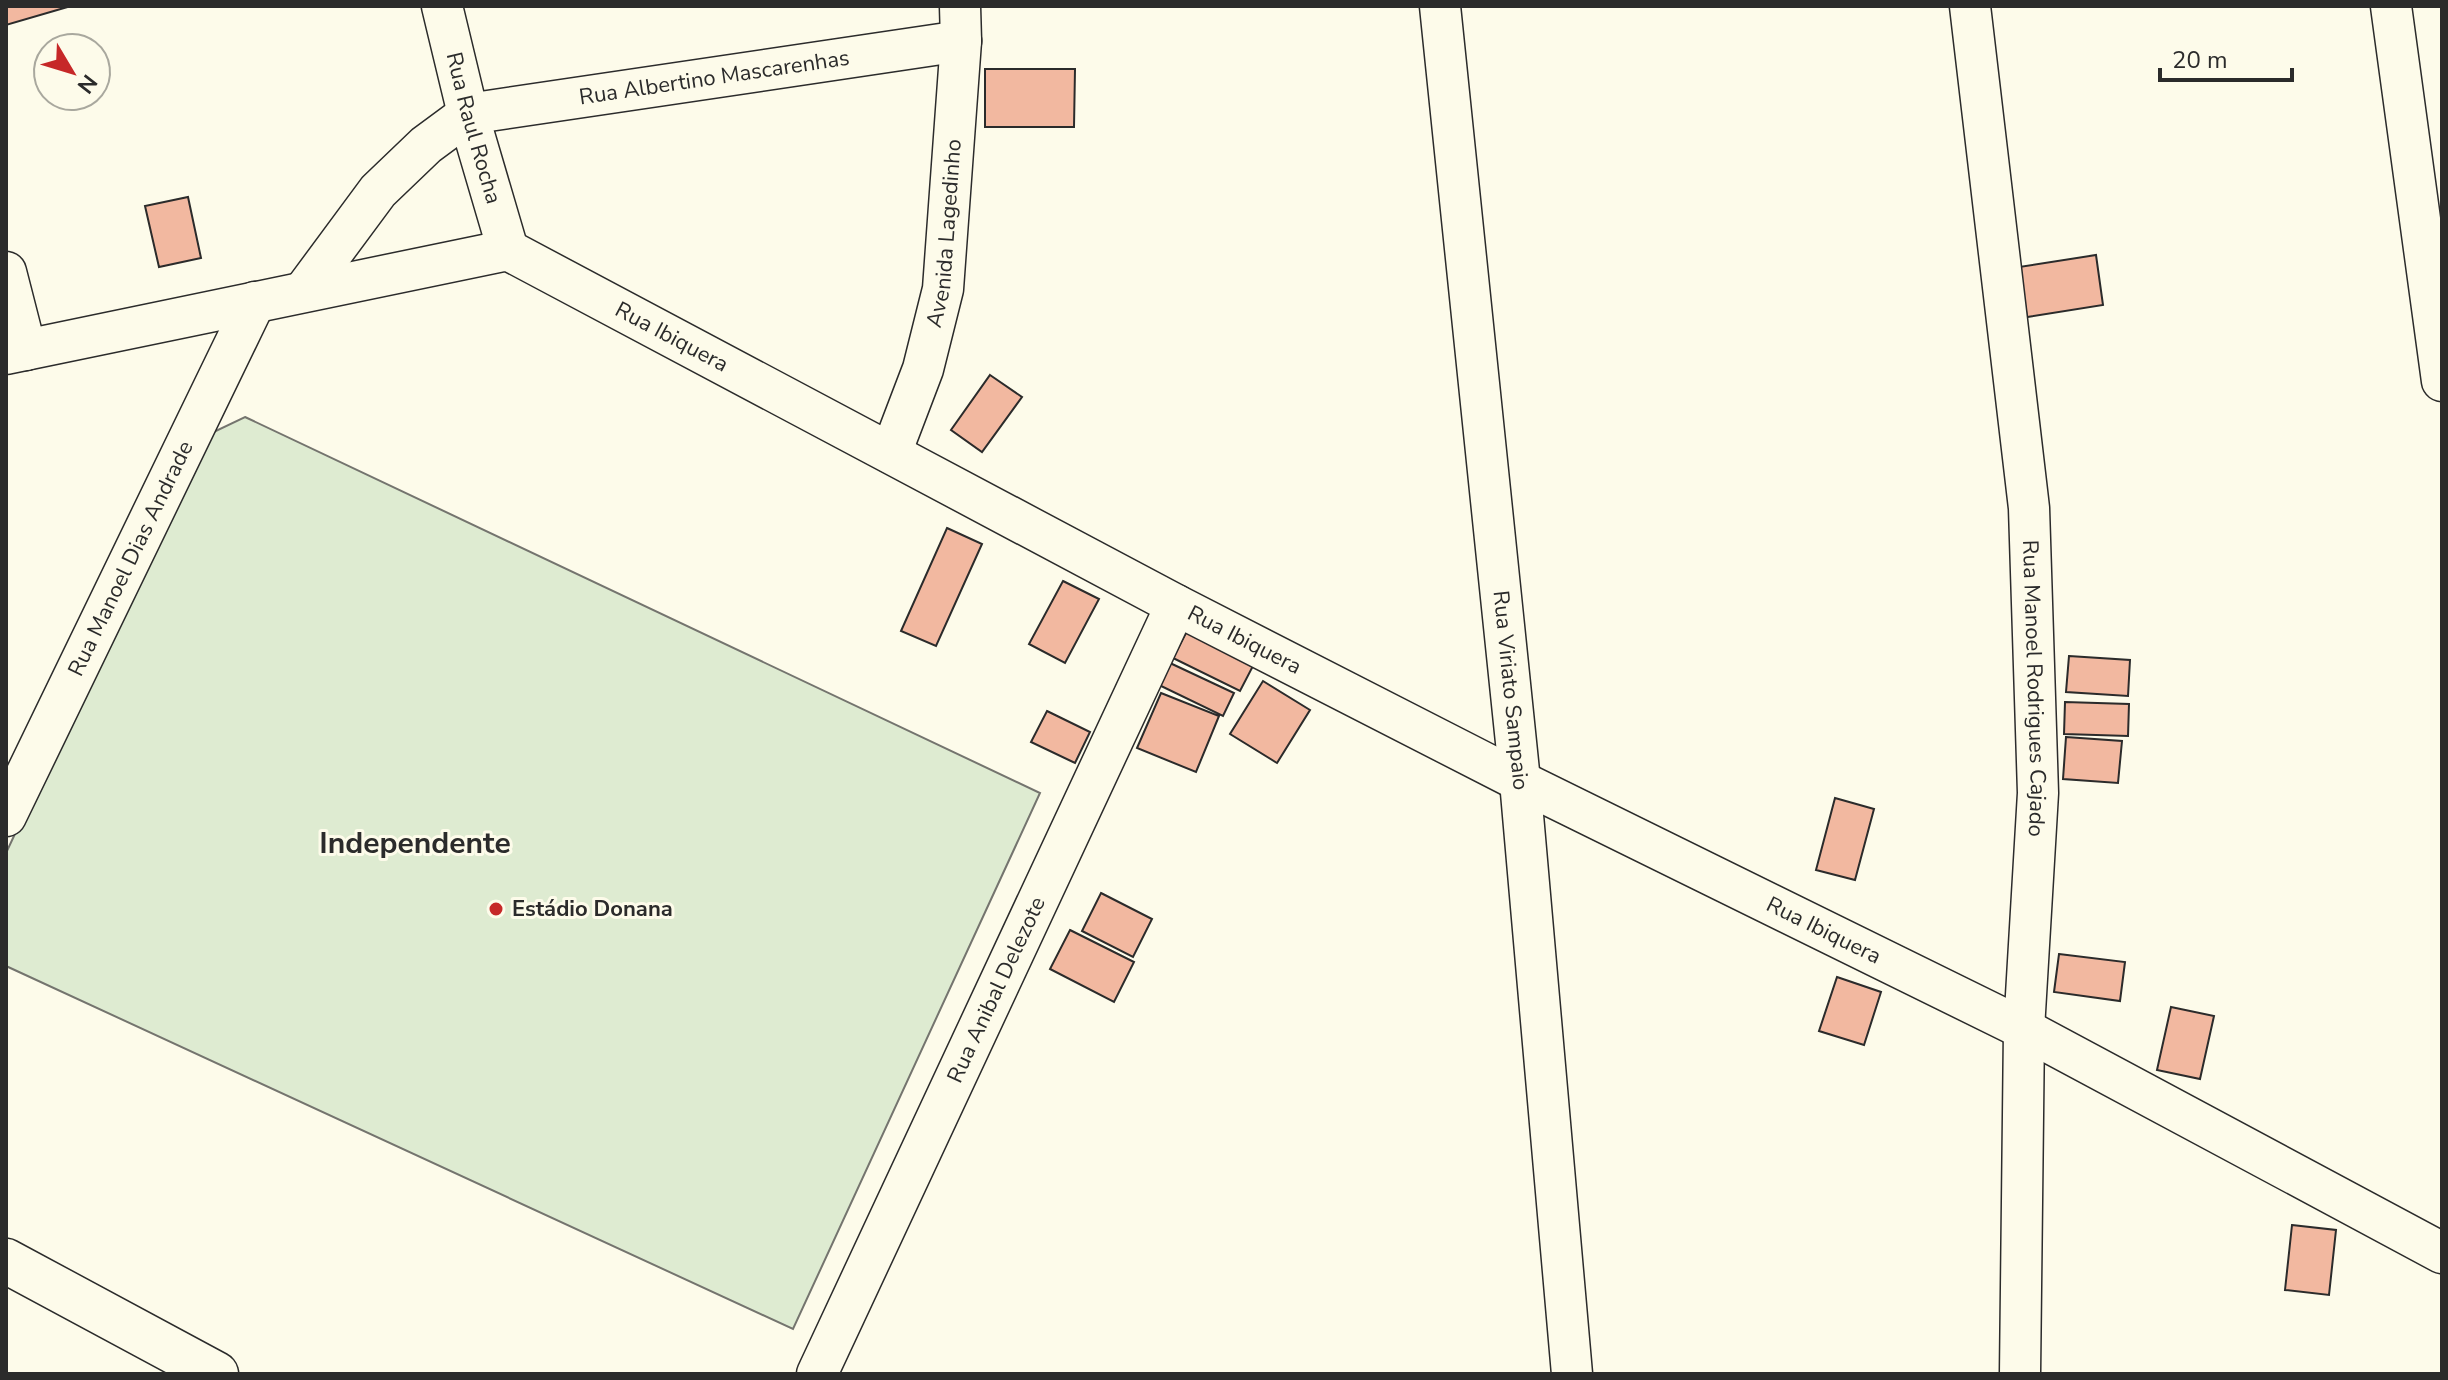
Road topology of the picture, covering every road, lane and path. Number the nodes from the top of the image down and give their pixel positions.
1 (442, 6) edge
2 (1440, 6) edge
3 (1970, 6) edge
4 (2391, 6) edge
5 (961, 24) edge
6 (468, 114) junction
7 (508, 250) junction
8 (6, 272) edge
9 (304, 291) junction
10 (255, 302) junction
11 (16, 352) edge
12 (2442, 381) edge
13 (891, 453) junction
14 (1176, 605) junction
15 (1520, 781) junction
16 (6, 816) edge
17 (2024, 1029) junction
18 (2442, 1253) edge
19 (6, 1261) edge
20 (216, 1374) edge
21 (817, 1374) edge
22 (1572, 1374) edge
23 (2020, 1374) edge

1 - 6 street, Rua Raul Rocha
2 - 15 street, Rua Viriato Sampaio
3 - 17 street, Rua Manoel Rodrigues Cajado
4 - 12 street
5 - 6 street, Rua Albertino Mascarenhas
5 - 13 street, Avenida Lagedinho
6 - 7 street, Rua Raul Rocha
6 - 9 street
7 - 9 street
7 - 13 street, Rua Ibiquera
8 - 11 street
9 - 10 street
10 - 11 street
10 - 16 street, Rua Manoel Dias Andrade
13 - 14 street, Rua Ibiquera
14 - 15 street, Rua Ibiquera
14 - 21 street, Rua Anibal Delezote
15 - 17 street, Rua Ibiquera
15 - 22 street, Rua Viriato Sampaio
17 - 18 street, Rua Ibiquera
17 - 23 street, Rua Manoel Rodrigues Cajado
19 - 20 street

